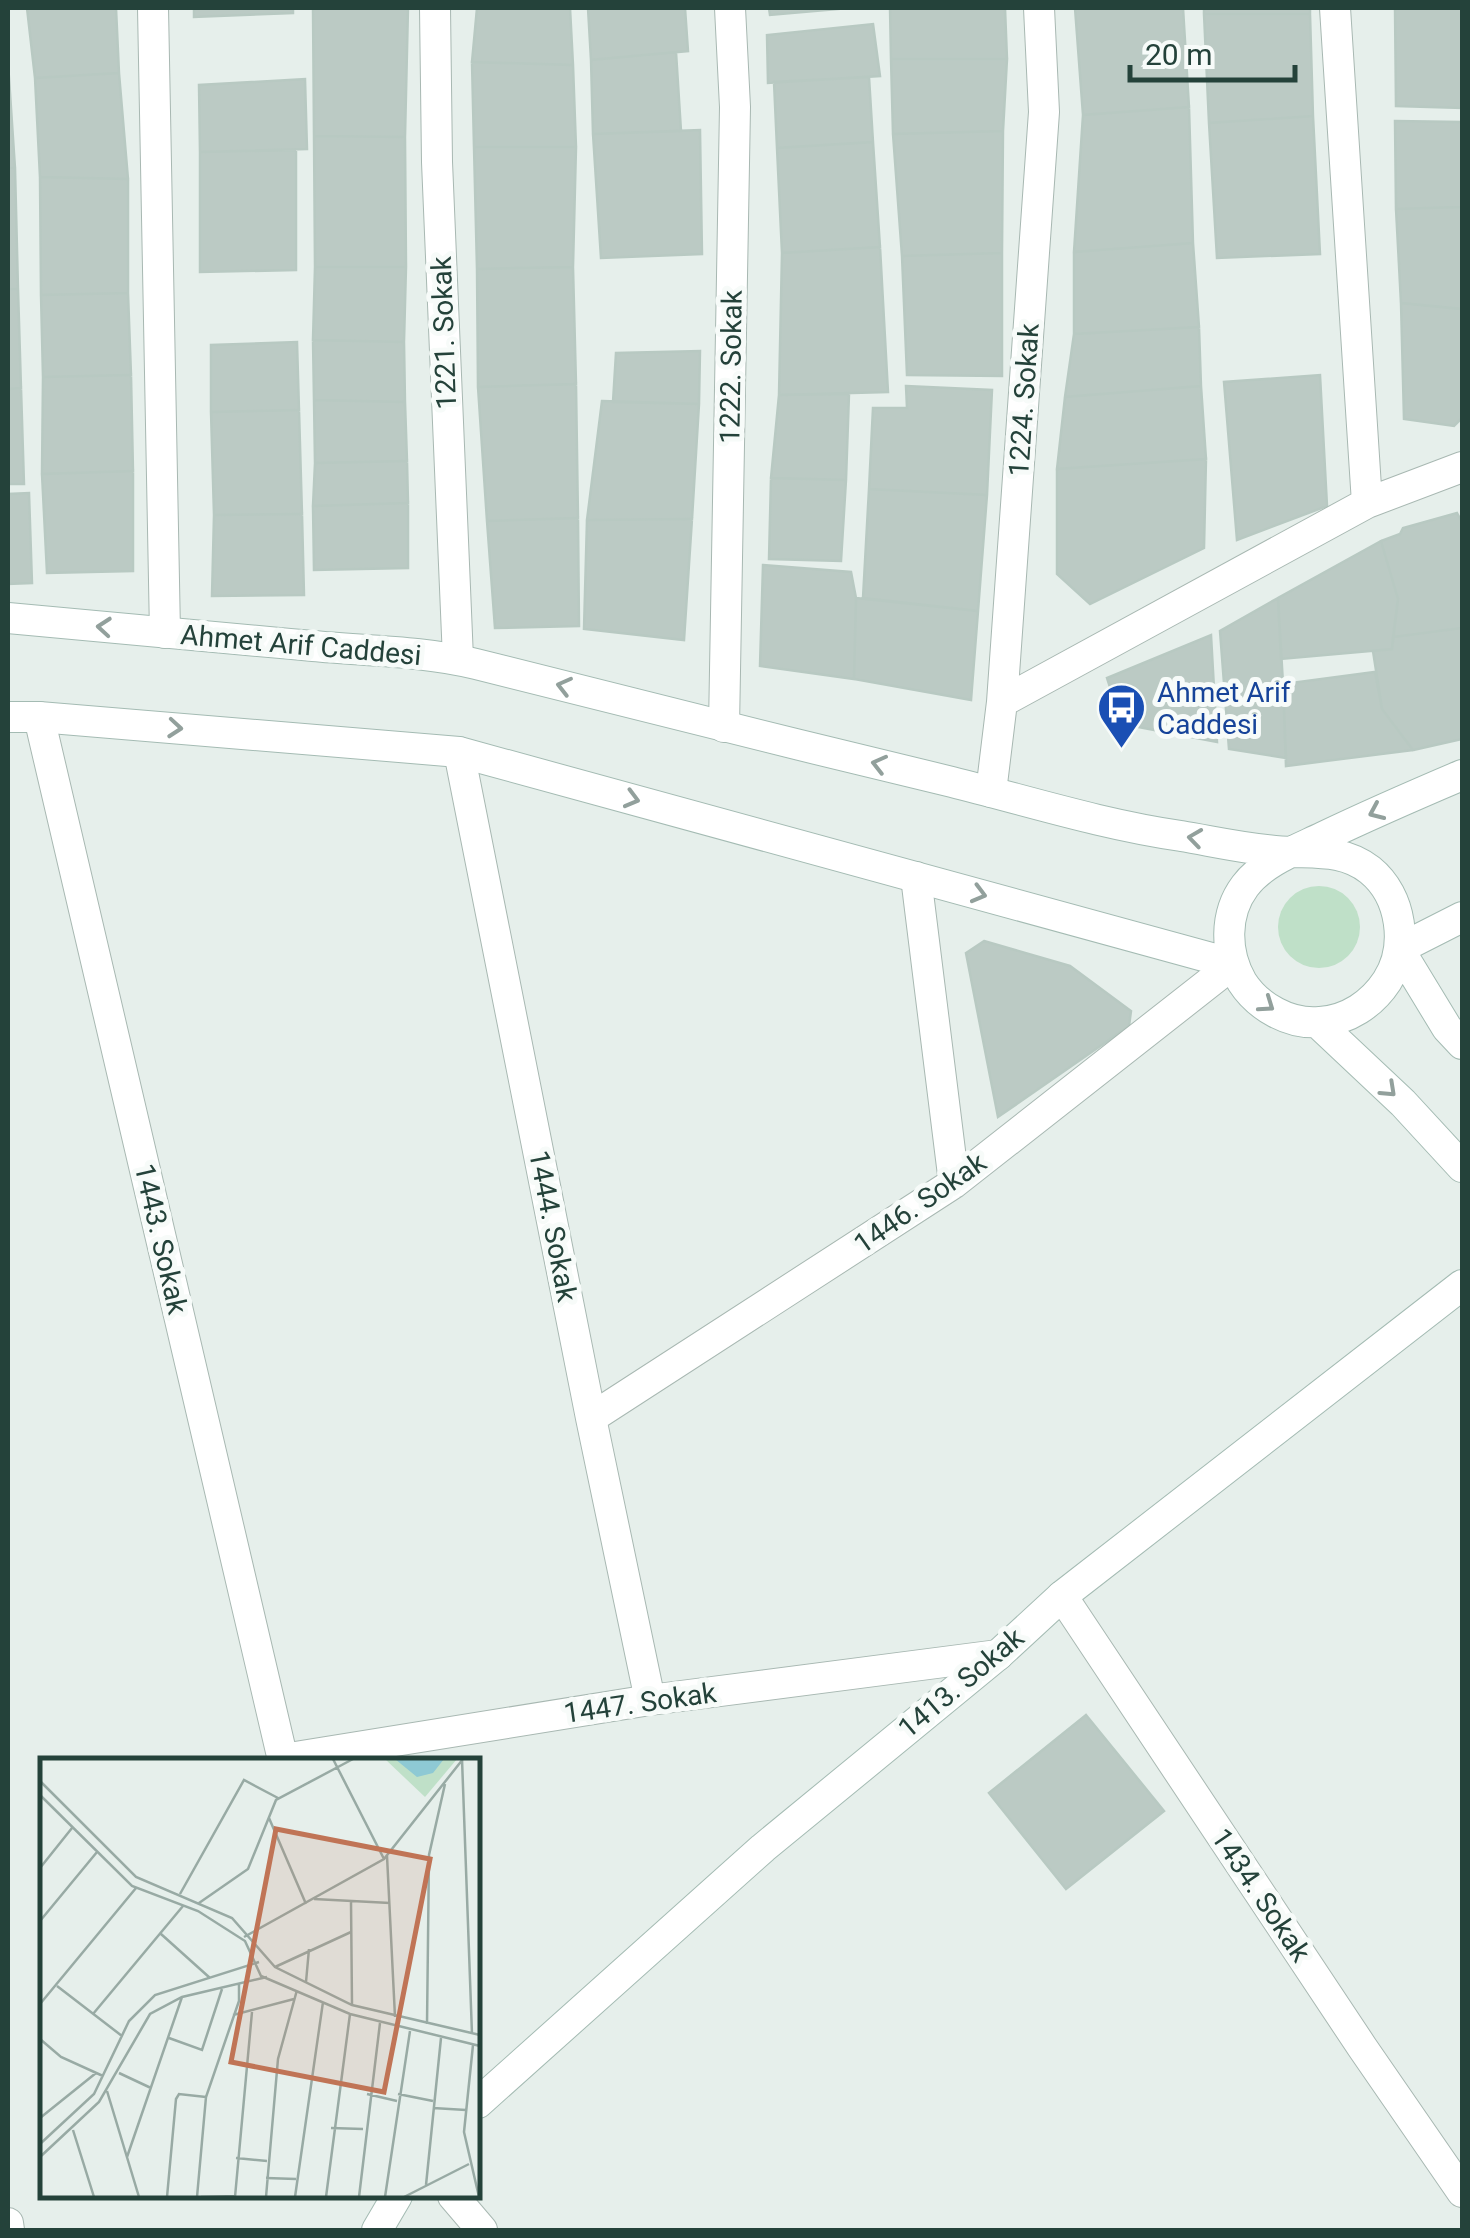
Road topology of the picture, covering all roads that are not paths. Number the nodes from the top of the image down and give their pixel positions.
1 (153, 8) edge
2 (435, 8) edge
3 (730, 8) edge
4 (1039, 8) edge
5 (1335, 8) edge
6 (1462, 467) edge
7 (1367, 503) junction
8 (8, 618) edge
9 (165, 632) junction
10 (458, 659) junction
11 (1002, 702) junction
12 (8, 716) edge
13 (39, 717) junction
14 (724, 726) junction
15 (459, 752) junction
16 (1462, 775) edge
17 (991, 792) junction
18 (1292, 852) junction
19 (916, 876) junction
20 (1462, 918) edge
21 (1400, 950) junction
22 (1233, 964) junction
23 (1318, 1022) junction
24 (1462, 1044) edge
25 (1462, 1167) edge
26 (954, 1183) junction
27 (1462, 1286) edge
28 (590, 1418) junction
29 (1062, 1596) junction
30 (998, 1655) junction
31 (650, 1700) junction
32 (283, 1758) edge
33 (295, 1758) edge
34 (480, 2101) edge
35 (1462, 2192) edge
36 (396, 2198) edge
37 (455, 2198) edge
38 (8, 2223) edge
39 (9, 2230) edge
40 (378, 2230) edge
41 (482, 2230) edge

1 - 9 street
2 - 10 street, 1221. Sokak
3 - 14 street, 1222. Sokak
4 - 11 street, 1224. Sokak
5 - 7 street
6 - 7 street
7 - 11 street
9 -> 8 street, Ahmet Arif Caddesi
9 - 10 street, Ahmet Arif Caddesi
14 -> 10 street, Ahmet Arif Caddesi
11 - 17 street, 1224. Sokak
12 - 13 street
13 -> 15 street
13 - 32 street, 1443. Sokak
17 -> 14 street, Ahmet Arif Caddesi
15 -> 19 street
15 - 28 street, 1444. Sokak
16 -> 18 street
18 -> 17 street, Ahmet Arif Caddesi
18 - 21 street, Ahmet Arif Caddesi
18 - 22 street
19 -> 22 street
19 - 26 street
20 - 21 street
21 - 23 street
21 - 24 street
22 -> 23 street
22 - 26 street, 1446. Sokak
23 -> 25 street
26 - 28 street, 1446. Sokak
27 - 29 street, 1413. Sokak
28 - 31 street, 1444. Sokak
29 - 30 street, 1413. Sokak
29 - 35 street, 1434. Sokak
30 - 31 street, 1447. Sokak
30 - 34 street, 1413. Sokak
31 - 33 street, 1447. Sokak
36 - 40 street
37 - 41 street
38 - 39 street

